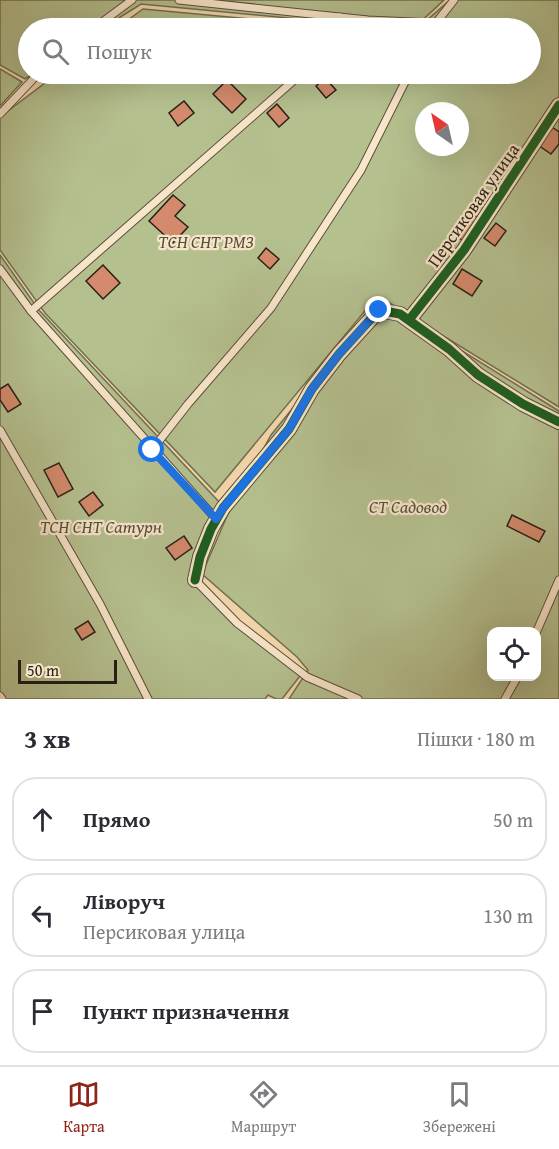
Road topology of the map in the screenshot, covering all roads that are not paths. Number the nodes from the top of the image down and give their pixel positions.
1 (132, 0) edge
2 (179, 0) edge
3 (454, 0) edge
4 (339, 17) joint
5 (108, 18) edge
6 (349, 18) edge
7 (439, 18) edge
8 (29, 84) edge
9 (290, 84) edge
10 (404, 84) edge
11 (559, 105) edge
12 (0, 114) edge
13 (0, 269) edge
14 (31, 311) junction
15 (409, 320) junction
16 (559, 422) edge
17 (0, 430) edge
18 (152, 450) junction
19 (216, 519) junction
20 (195, 580) joint
21 (559, 580) edge
22 (539, 627) edge
23 (515, 681) edge
24 (148, 699) edge
25 (358, 699) edge
26 (505, 699) edge

1 - 5 lane
2 - 4 lane
3 - 7 lane
4 - 6 lane
8 - 12 lane
9 - 14 lane
10 - 18 lane
11 - 15 street, Персиковая улица
13 - 14 lane
14 - 18 lane
15 - 16 street
15 - 19 street
17 - 24 lane
18 - 19 lane
19 - 20 street
20 - 25 lane
21 - 22 lane
23 - 26 lane

